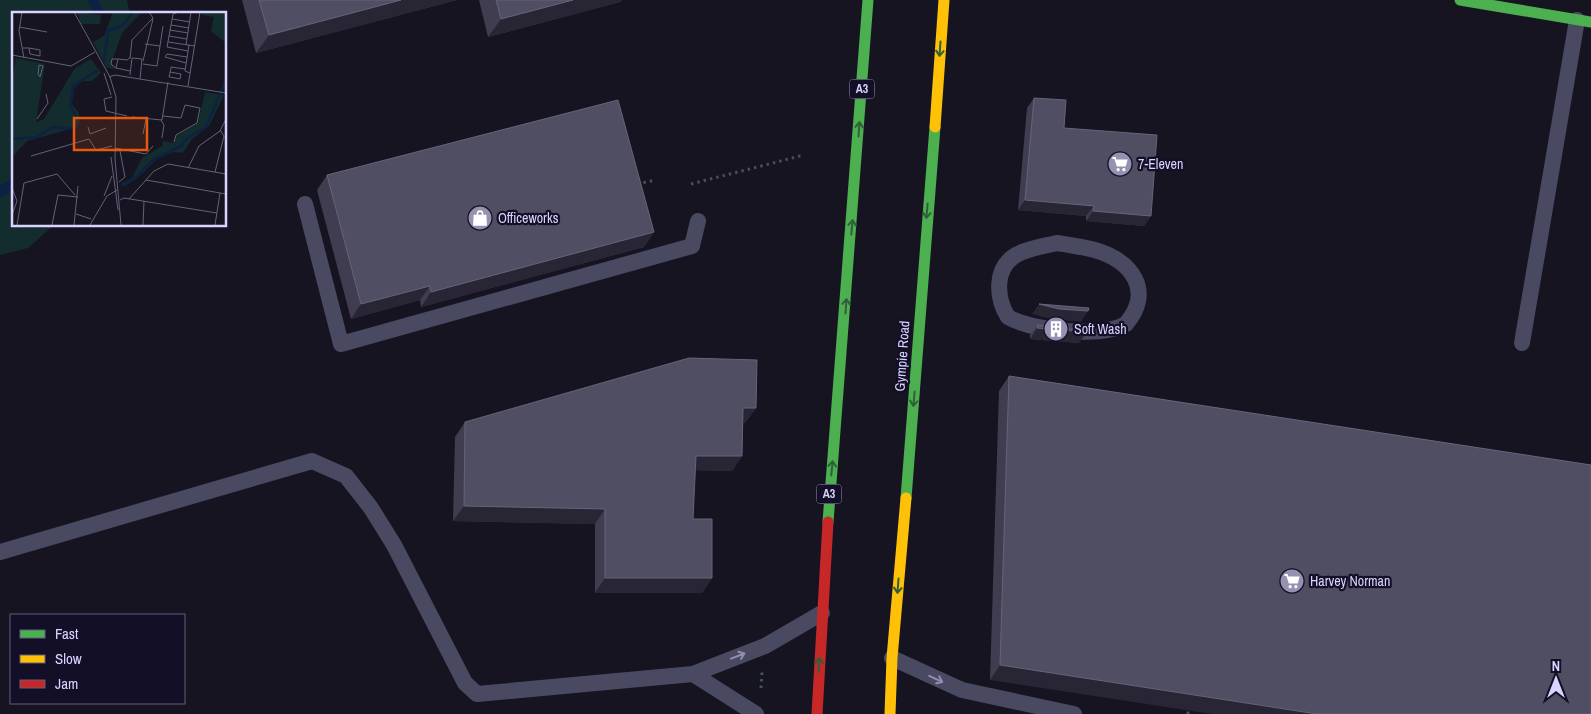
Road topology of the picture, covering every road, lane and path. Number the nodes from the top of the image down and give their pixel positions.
1 (868, 0) edge
2 (944, 0) edge
3 (1460, 0) edge
4 (1584, 21) edge
5 (804, 155) dead end
6 (656, 180) dead end
7 (691, 184) dead end
8 (627, 186) edge
9 (304, 204) dead end
10 (698, 221) dead end
11 (1058, 243) joint
12 (1522, 343) dead end
13 (0, 552) edge
14 (822, 613) junction
15 (892, 658) junction
16 (763, 667) dead end
17 (693, 674) junction
18 (760, 696) dead end
19 (756, 714) edge
20 (816, 714) edge
21 (890, 714) edge
22 (1074, 714) edge

14 -> 1 main road, A3
2 -> 15 main road, Gympie Road
3 - 4 main road
4 - 12 lane
5 - 7 path
6 - 8 path
9 - 10 lane
11 - 11 lane
13 - 17 lane
17 -> 14 lane
20 -> 14 main road, A3
15 - 21 main road, Gympie Road
15 -> 22 lane
16 - 18 path
17 - 19 lane

